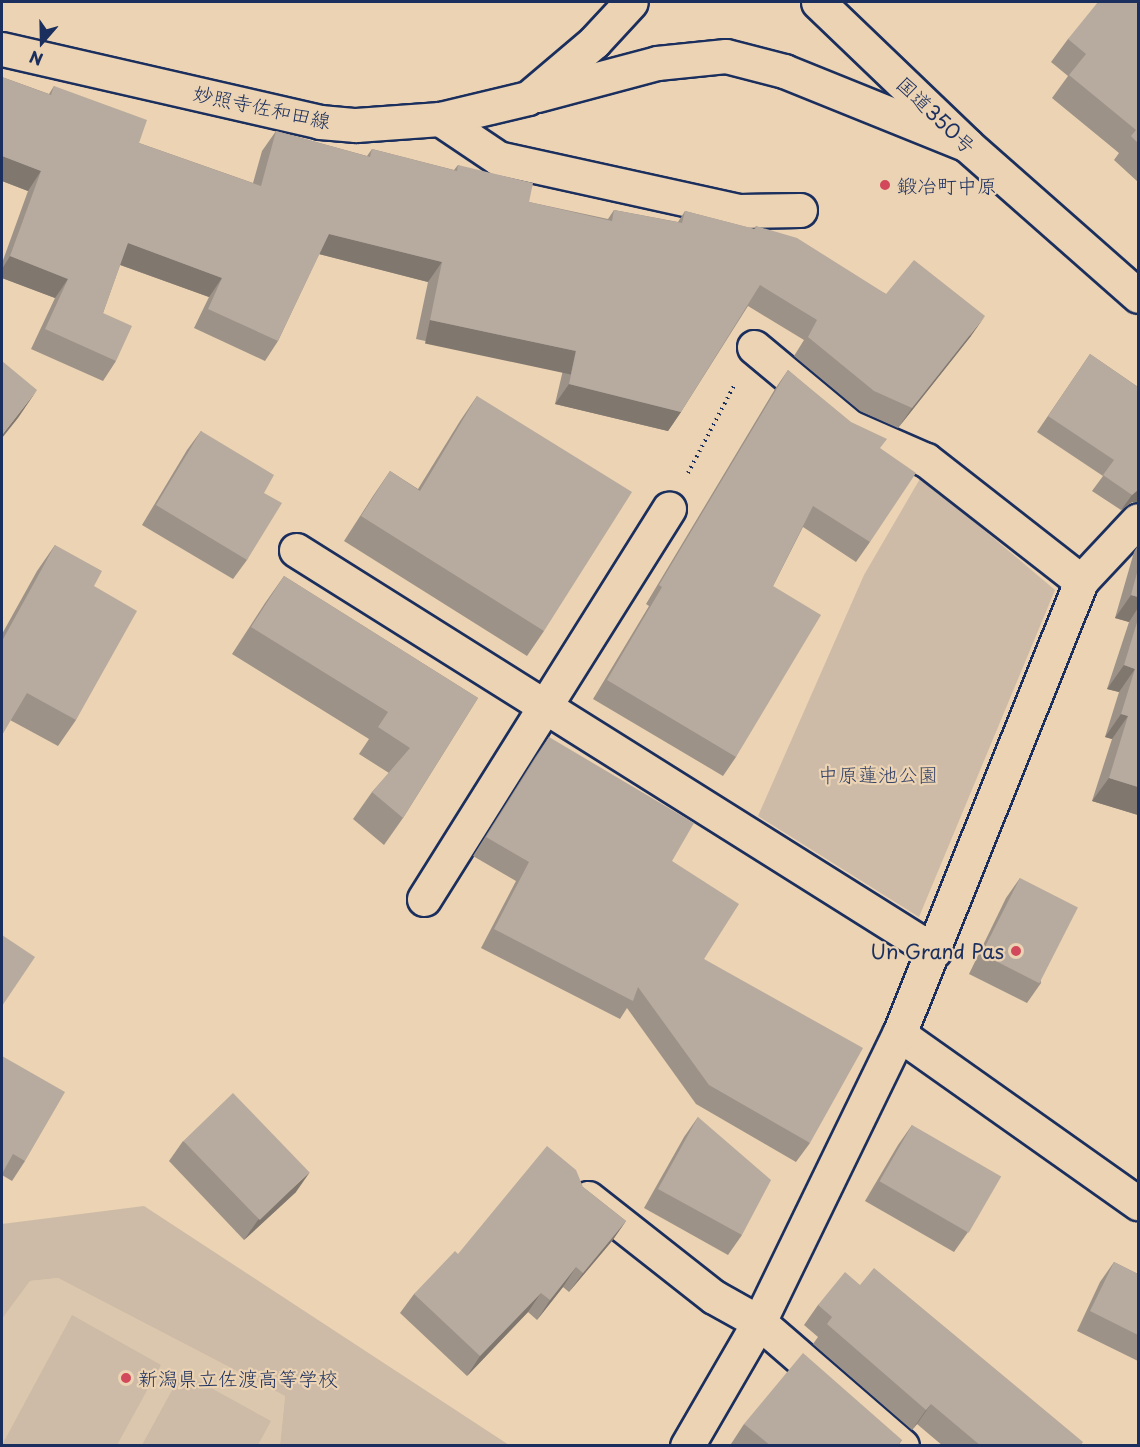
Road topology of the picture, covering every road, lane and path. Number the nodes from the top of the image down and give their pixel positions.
1 (631, 2) edge
2 (818, 2) edge
3 (2, 49) edge
4 (528, 98) junction
5 (440, 119) junction
6 (967, 146) junction
7 (800, 210) dead end
8 (1138, 296) edge
9 (754, 347) dead end
10 (669, 508) dead end
11 (1138, 520) edge
12 (296, 550) dead end
13 (1081, 581) junction
14 (545, 706) junction
15 (424, 899) dead end
16 (934, 951) junction
17 (899, 1034) junction
18 (581, 1192) edge
19 (1138, 1203) edge
20 (759, 1322) junction
21 (687, 1446) edge
22 (902, 1446) edge

1 - 4 main road, 妙照寺佐和田線
2 - 6 main road, 国道350号
3 - 5 main road, 妙照寺佐和田線
4 - 5 main road, 妙照寺佐和田線
4 - 6 main road
5 - 7 main road
6 - 8 main road, 国道350号
9 - 13 main road
10 - 14 main road
11 - 13 main road
12 - 14 main road
13 - 16 main road
14 - 15 main road
14 - 16 main road
16 - 17 main road
17 - 19 main road
17 - 20 main road
18 - 20 main road
20 - 21 main road
20 - 22 main road

